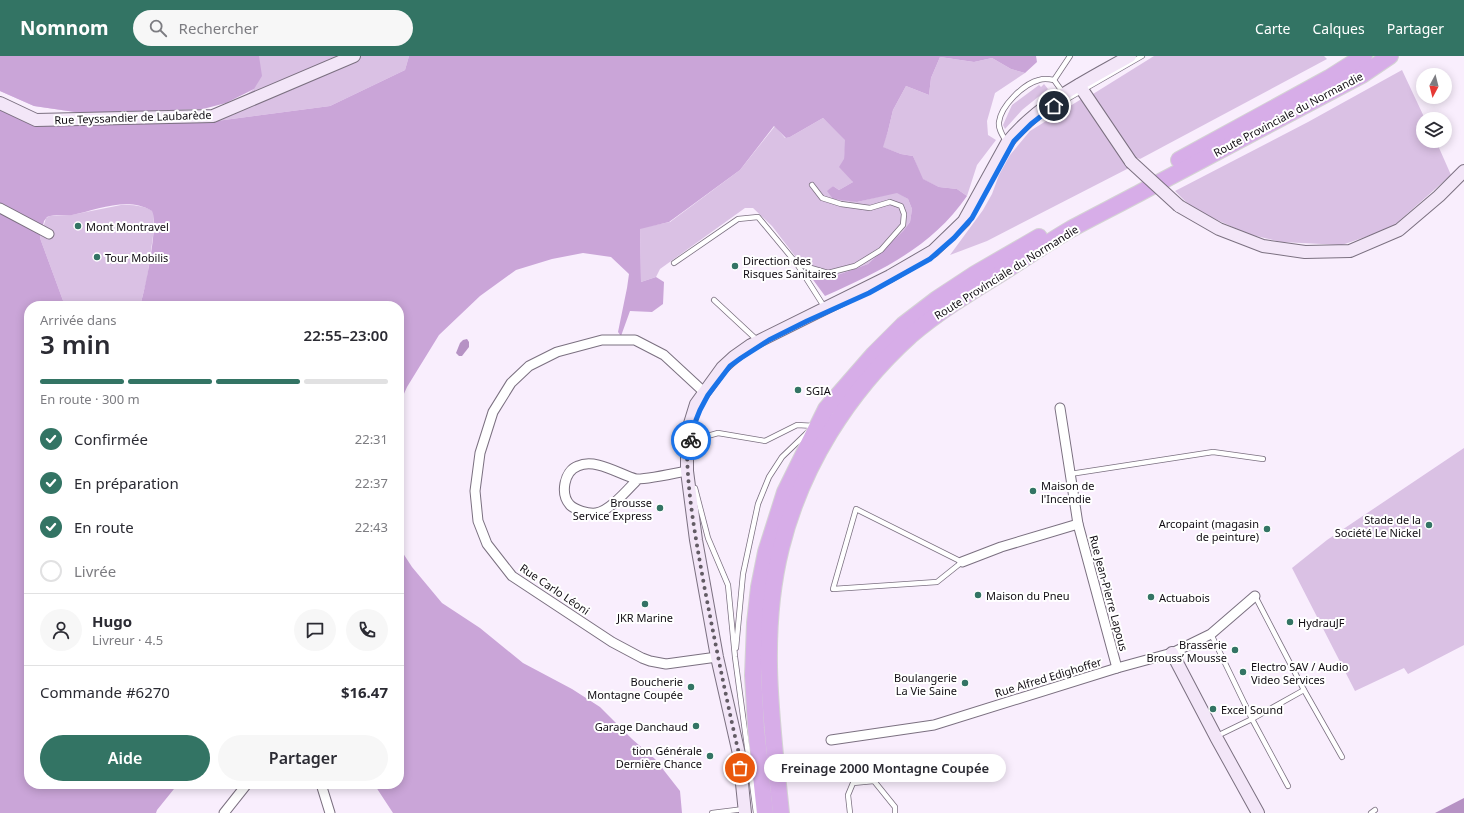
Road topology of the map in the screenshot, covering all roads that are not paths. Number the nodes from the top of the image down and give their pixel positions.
1 (354, 56) edge
2 (1070, 56) edge
3 (1142, 56) edge
4 (1364, 56) edge
5 (1390, 56) edge
6 (1126, 57) edge
7 (1054, 80) junction
8 (1080, 88) junction
9 (1064, 94) junction
10 (0, 103) edge
11 (1007, 143) junction
12 (1464, 171) edge
13 (812, 185) dead end
14 (989, 188) dead end
15 (983, 199) dead end
16 (0, 208) edge
17 (49, 234) dead end
18 (674, 262) dead end
19 (797, 264) junction
20 (714, 300) dead end
21 (825, 308) junction
22 (759, 341) junction
23 (704, 392) junction
24 (703, 405) dead end
25 (1060, 408) dead end
26 (700, 410) dead end
27 (816, 426) junction
28 (689, 446) junction
29 (1263, 458) dead end
30 (687, 471) junction
31 (1070, 474) junction
32 (638, 479) junction
33 (1078, 524) junction
34 (962, 562) junction
35 (1255, 596) joint
36 (1211, 634) junction
37 (1172, 653) junction
38 (717, 657) junction
39 (735, 657) junction
40 (1116, 668) junction
41 (1304, 690) junction
42 (1252, 719) junction
43 (1216, 737) junction
44 (831, 740) dead end
45 (1342, 757) dead end
46 (1288, 786) dead end
47 (243, 789) edge
48 (323, 789) edge
49 (1375, 810) dead end
50 (749, 812) edge
51 (224, 813) edge
52 (330, 813) edge
53 (712, 813) edge
54 (765, 813) edge
55 (781, 813) edge
56 (850, 813) edge
57 (895, 813) edge
58 (1258, 813) edge
59 (1370, 813) edge

1 - 10 street, Rue Teyssandier de Laubarède
2 - 7 lane
3 - 8 lane
4 - 27 highway, Route Provinciale du Normandie
5 - 55 highway, Route Provinciale du Normandie
6 - 8 street
7 - 9 lane
7 - 11 lane
8 - 9 street
8 - 12 street, bridge
8 - 14 lane
9 - 11 street
11 - 21 street
13 - 19 lane
15 - 24 lane
16 - 17 street
18 - 19 lane
19 - 21 lane
20 - 22 lane
21 - 22 street
22 - 23 street
23 - 28 street
23 - 38 street, Rue Carlo Léoni
25 - 31 street, Rue Jean-Pierre Lapous
26 - 28 lane
27 - 28 lane
27 - 39 lane
27 - 54 highway
28 - 30 street
28 - 39 lane
29 - 31 lane
30 - 32 street
30 - 38 street
31 - 33 street, Rue Jean-Pierre Lapous
32 - 32 street
33 - 34 street, Rue Jean-Pierre Lapous
33 - 40 street, Rue Jean-Pierre Lapous
34 - 34 lane, Rue Jean-Pierre Lapous
35 - 36 street, Rue Alfred Edighoffer
35 - 41 lane
36 - 37 street, Rue Alfred Edighoffer
36 - 42 lane
37 - 40 street, Rue Alfred Edighoffer
37 - 43 street
38 - 50 street
39 - 50 lane
40 - 44 street, Rue Alfred Edighoffer
41 - 42 lane
41 - 45 lane
42 - 43 lane
42 - 46 lane
43 - 58 street
47 - 51 street
48 - 52 street
49 - 59 lane
50 - 53 lane
56 - 57 lane

